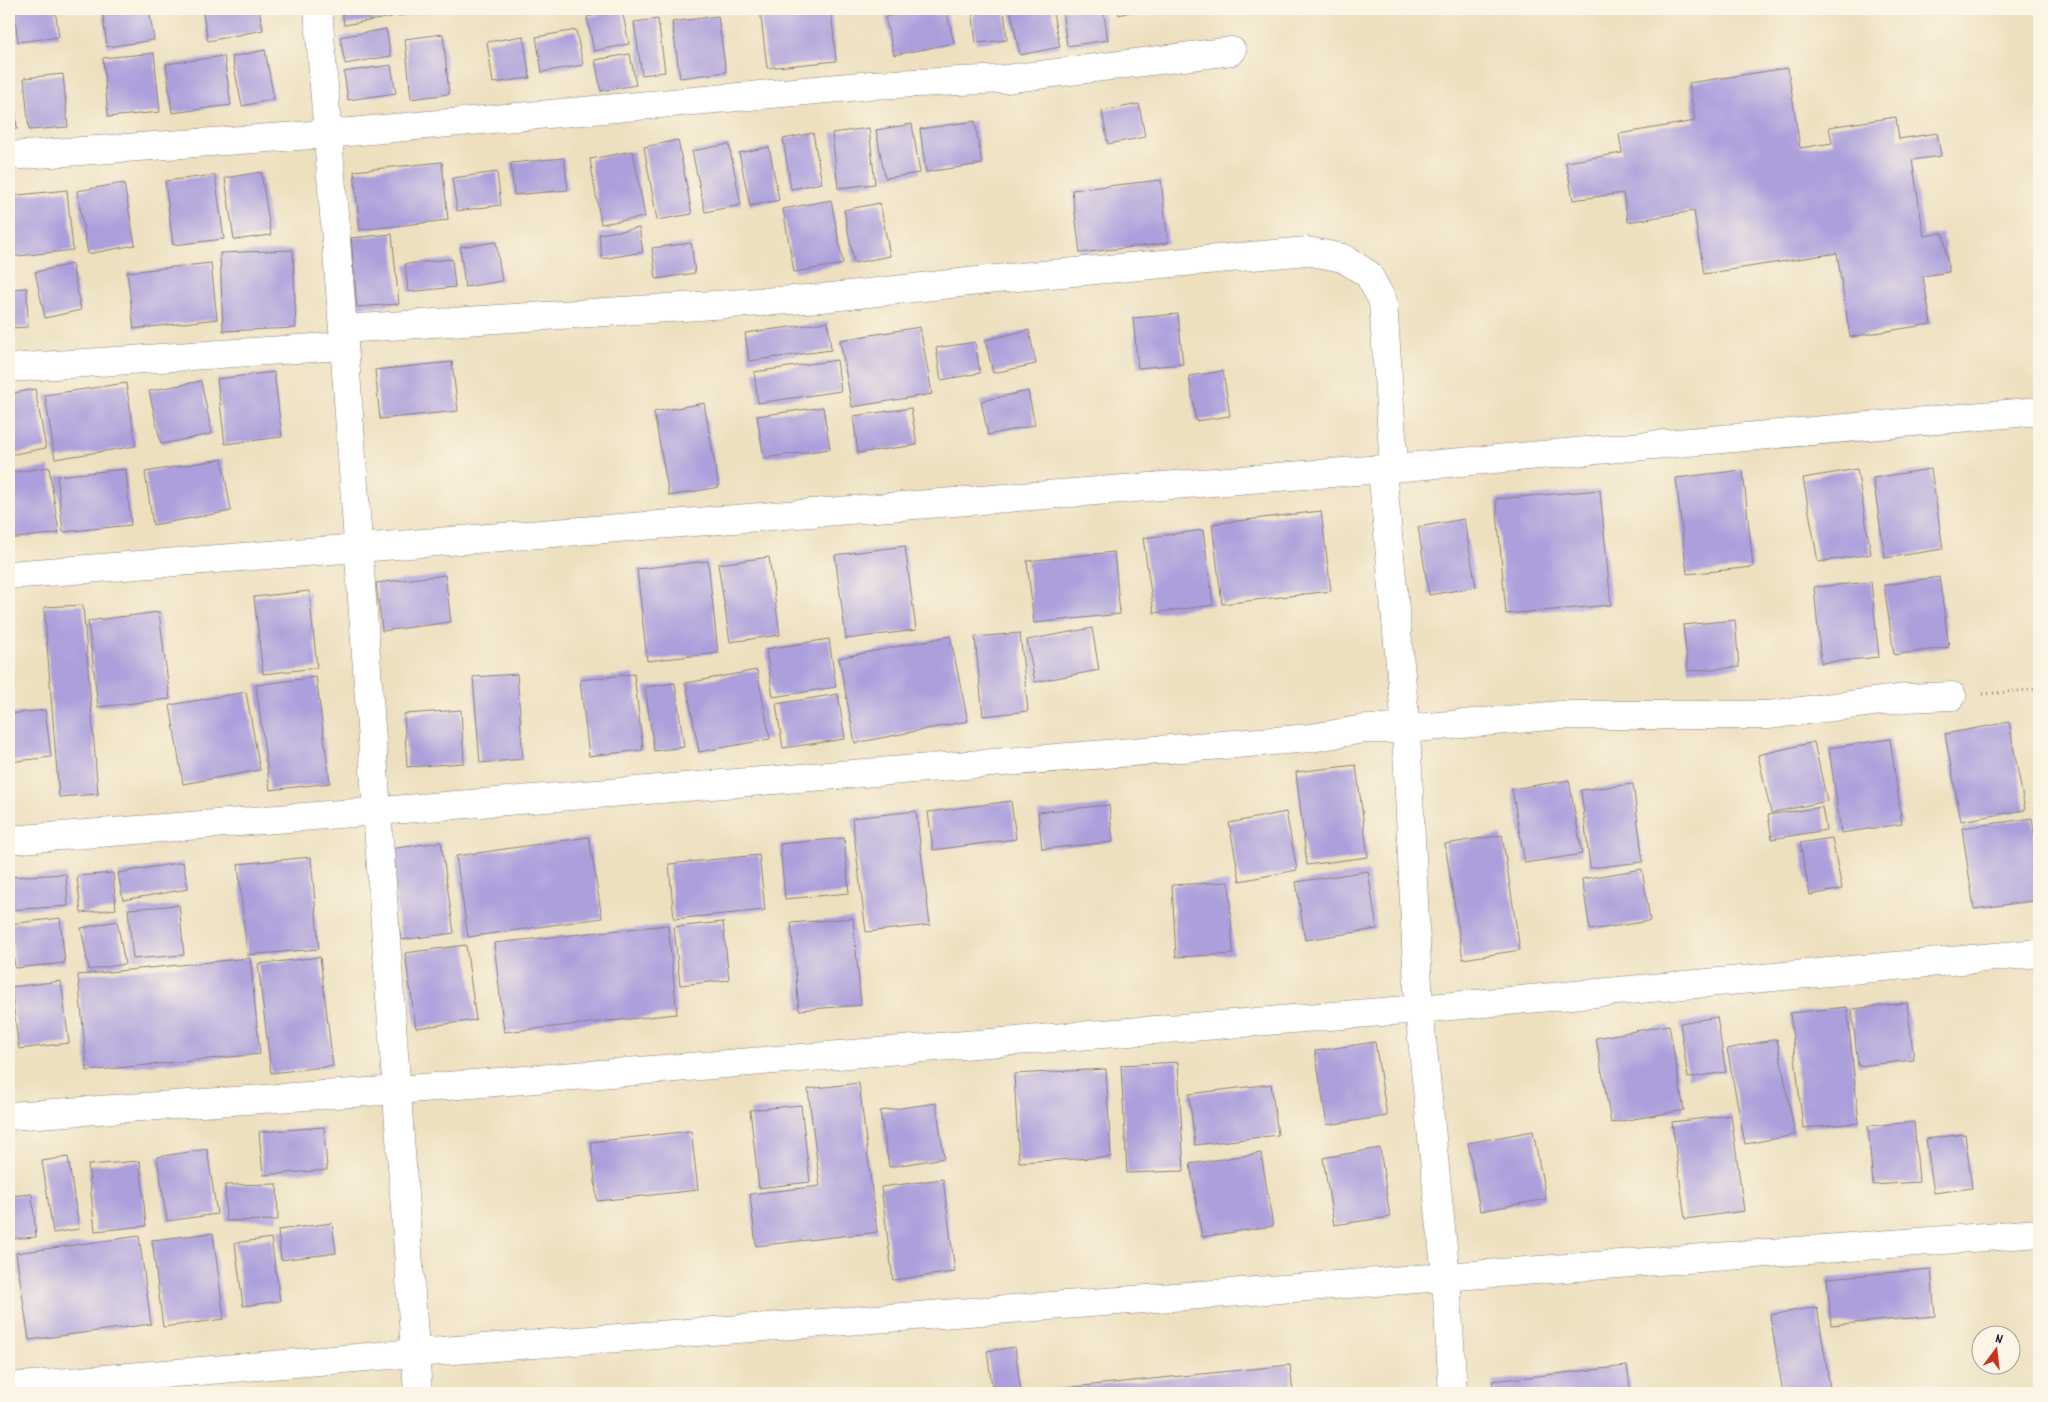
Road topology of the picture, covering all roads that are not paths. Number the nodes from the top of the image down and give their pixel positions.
1 (318, 9) edge
2 (1232, 51) dead end
3 (327, 134) junction
4 (9, 156) edge
5 (343, 338) junction
6 (9, 368) edge
7 (2039, 411) edge
8 (1388, 468) junction
9 (357, 549) junction
10 (9, 575) edge
11 (1952, 696) road end
12 (1406, 729) junction
13 (376, 812) junction
14 (9, 840) edge
15 (2039, 953) edge
16 (1418, 1009) junction
17 (397, 1090) junction
18 (9, 1116) edge
19 (2039, 1233) edge
20 (1446, 1277) junction
21 (416, 1353) junction
22 (9, 1387) edge
23 (418, 1393) edge
24 (1453, 1393) edge

1 - 3 street
2 - 3 street
3 - 4 street
3 - 5 street
5 - 6 street
5 - 8 street
5 - 9 street
7 - 8 street
8 - 9 street
8 - 12 street
9 - 10 street
9 - 13 street
11 - 12 street
12 - 13 street
12 - 16 street
13 - 14 street
13 - 17 street
15 - 16 street
16 - 17 street
16 - 20 street
17 - 18 street
17 - 21 street
19 - 20 street
20 - 21 street
20 - 24 street
21 - 22 street
21 - 23 street

